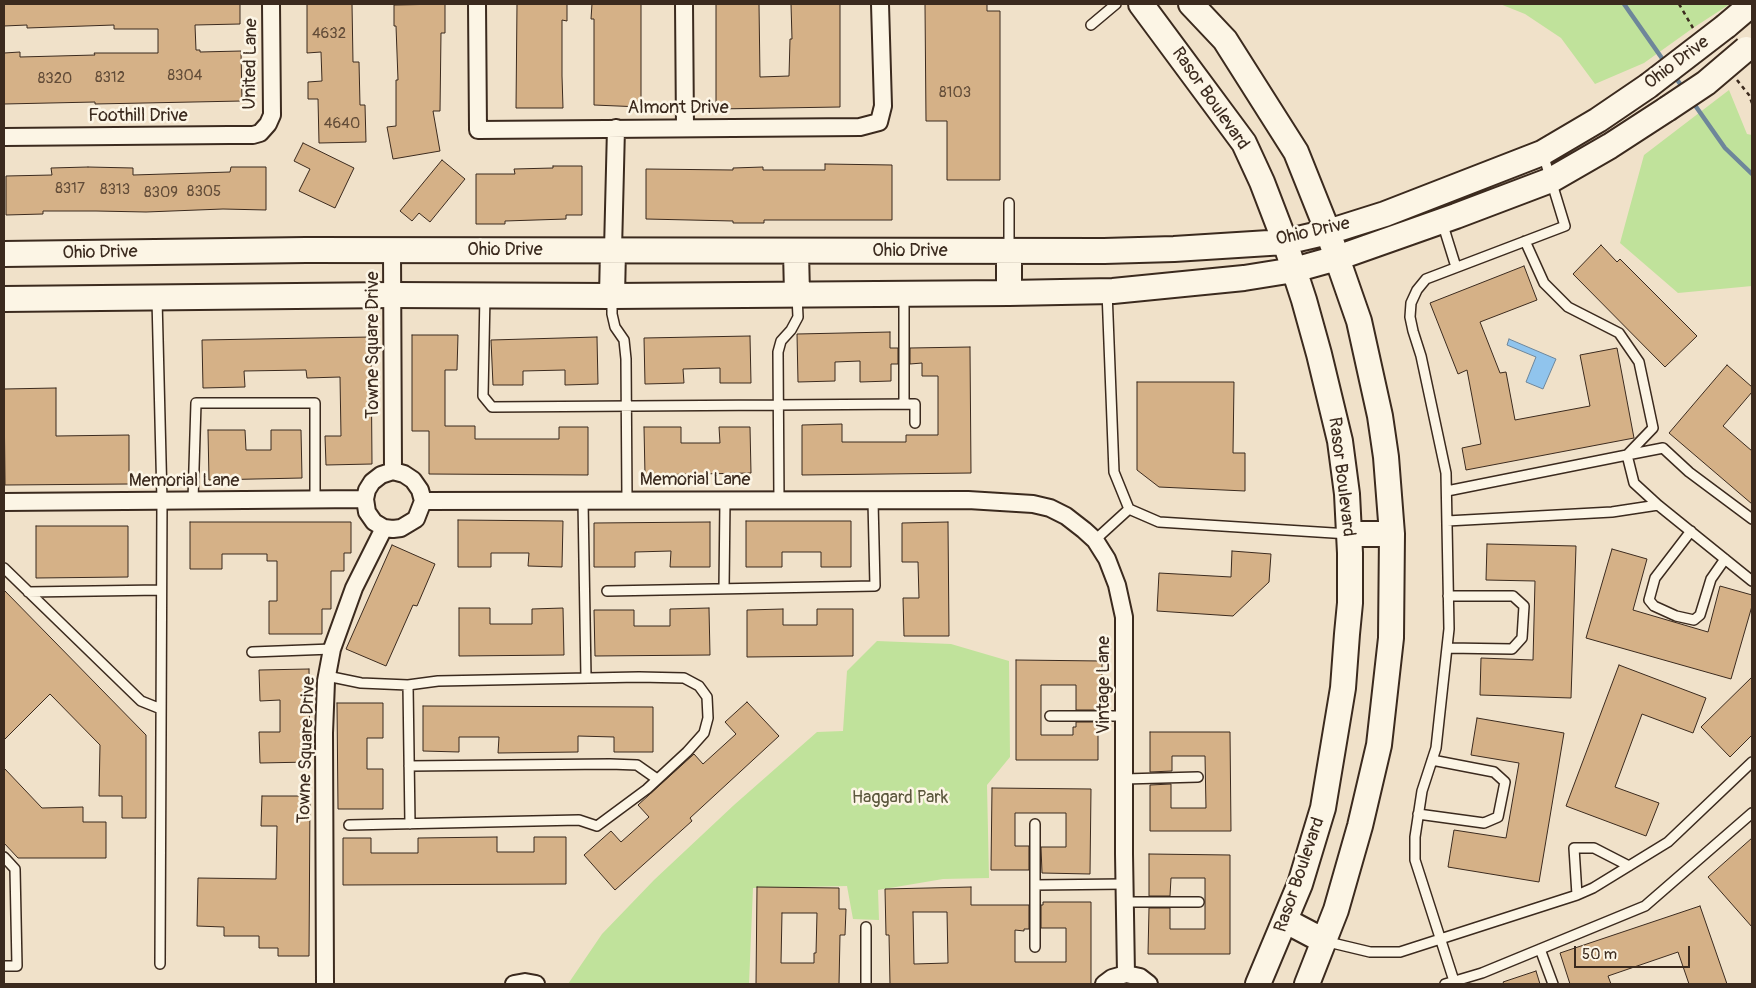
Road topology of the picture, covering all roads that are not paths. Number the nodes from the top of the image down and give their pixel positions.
1 (271, 4) edge
2 (477, 4) edge
3 (684, 4) edge
4 (880, 4) edge
5 (1116, 4) edge
6 (1141, 4) edge
7 (1191, 4) edge
8 (1752, 4) edge
9 (1091, 26) dead end
10 (1749, 46) edge
11 (268, 124) joint
12 (616, 128) junction
13 (685, 128) junction
14 (4, 137) edge
15 (1542, 153) junction
16 (1551, 180) junction
17 (1009, 203) dead end
18 (1441, 222) junction
19 (1328, 232) junction
20 (1525, 241) junction
21 (1285, 242) junction
22 (392, 250) junction
23 (613, 250) junction
24 (796, 251) junction
25 (1008, 251) junction
26 (4, 254) edge
27 (1337, 258) junction
28 (1456, 267) junction
29 (1294, 270) junction
30 (1107, 291) junction
31 (1009, 293) junction
32 (798, 294) junction
33 (904, 294) junction
34 (393, 295) junction
35 (485, 295) junction
36 (612, 296) junction
37 (157, 298) junction
38 (4, 299) edge
39 (904, 404) junction
40 (627, 405) junction
41 (779, 405) junction
42 (915, 423) dead end
43 (1628, 455) junction
44 (393, 471) junction
45 (1447, 491) junction
46 (365, 499) junction
47 (162, 500) junction
48 (193, 500) junction
49 (627, 500) junction
50 (725, 500) junction
51 (779, 500) junction
52 (968, 500) joint
53 (315, 501) junction
54 (423, 501) junction
55 (583, 501) junction
56 (873, 501) junction
57 (4, 502) edge
58 (1658, 505) junction
59 (1129, 509) junction
60 (1752, 519) edge
61 (1447, 521) junction
62 (384, 528) junction
63 (1690, 531) junction
64 (1349, 534) junction
65 (1392, 534) junction
66 (1095, 540) junction
67 (1725, 559) junction
68 (4, 568) edge
69 (1752, 581) edge
70 (724, 589) junction
71 (161, 590) junction
72 (606, 591) dead end
73 (28, 592) junction
74 (1448, 596) junction
75 (1447, 648) junction
76 (332, 649) junction
77 (252, 652) dead end
78 (328, 676) junction
79 (586, 678) junction
80 (408, 685) junction
81 (161, 709) junction
82 (1050, 716) dead end
83 (1124, 716) junction
84 (1432, 760) junction
85 (1752, 762) edge
86 (409, 766) junction
87 (1198, 777) dead end
88 (1124, 779) junction
89 (657, 780) junction
90 (1752, 812) edge
91 (1418, 814) junction
92 (410, 824) junction
93 (1035, 824) dead end
94 (349, 825) dead end
95 (4, 857) edge
96 (1629, 866) junction
97 (1125, 884) junction
98 (1035, 885) junction
99 (1578, 895) junction
100 (1125, 902) junction
101 (1199, 902) dead end
102 (1286, 920) junction
103 (866, 927) dead end
104 (1441, 937) junction
105 (1324, 941) junction
106 (1035, 948) dead end
107 (1540, 950) junction
108 (160, 964) dead end
109 (4, 966) edge
110 (1126, 974) junction
111 (1454, 981) junction
112 (325, 984) edge
113 (514, 984) edge
114 (536, 984) edge
115 (866, 984) edge
116 (1104, 984) edge
117 (1149, 984) edge
118 (1258, 984) edge
119 (1307, 984) edge
120 (1445, 984) edge
121 (1553, 984) edge

1 - 11 street, United Lane
2 - 12 street, Almont Drive
3 - 13 street
4 - 13 street, Almont Drive
5 - 9 lane
6 - 21 main road, Rasor Boulevard
7 - 19 main road
8 - 15 main road, Ohio Drive, bridge
10 - 16 main road, Ohio Drive, bridge
11 - 14 street, Foothill Drive
12 - 13 street, Almont Drive
12 - 23 street
15 - 16 lane
15 - 19 main road, Ohio Drive
16 - 18 main road, Ohio Drive
16 - 20 lane
17 - 25 lane
18 - 27 main road, Ohio Drive
18 - 28 lane
19 - 21 main road, Ohio Drive
19 - 27 main road
20 - 28 lane
20 - 43 lane
21 - 25 main road, Ohio Drive
21 - 29 main road, Rasor Boulevard
22 - 23 main road, Ohio Drive
22 - 26 main road, Ohio Drive
22 - 34 street, Towne Square Drive
23 - 24 main road, Ohio Drive
23 - 36 main road
24 - 25 main road, Ohio Drive
24 - 32 main road
25 - 31 main road
27 - 29 main road, Ohio Drive
27 - 65 main road
28 - 45 lane
29 - 30 main road, Ohio Drive
29 - 64 main road, Rasor Boulevard
30 - 31 main road, Ohio Drive
30 - 59 lane
31 - 33 main road, Ohio Drive
32 - 33 main road, Ohio Drive
32 - 36 main road, Ohio Drive
32 - 41 lane
33 - 39 lane
34 - 35 main road, Ohio Drive
34 - 37 main road, Ohio Drive
34 - 44 street, Towne Square Drive
35 - 36 main road, Ohio Drive
35 - 40 lane
36 - 40 lane
37 - 38 main road, Ohio Drive
37 - 47 lane
39 - 41 lane
39 - 42 lane
40 - 41 lane
40 - 49 lane
41 - 51 lane
43 - 45 lane
43 - 58 lane
43 - 60 lane
44 - 46 street
44 - 54 street
45 - 61 lane
46 - 53 street, Memorial Lane
46 - 62 street
47 - 48 street, Memorial Lane
47 - 57 street, Memorial Lane
47 - 71 lane
48 - 53 street, Memorial Lane
48 - 53 lane
49 - 50 street, Memorial Lane
49 - 55 street, Memorial Lane
50 - 51 street, Memorial Lane
50 - 70 lane
51 - 56 street, Memorial Lane
52 - 56 street, Memorial Lane
52 - 66 street, Vintage Lane
54 - 55 street, Memorial Lane
54 - 62 street
55 - 79 lane
56 - 70 lane
58 - 61 lane
58 - 63 lane
59 - 64 lane
59 - 66 lane
61 - 74 lane
62 - 76 street, Towne Square Drive
63 - 67 lane
63 - 67 lane
64 - 65 main road
64 - 102 main road, Rasor Boulevard
65 - 105 main road
66 - 83 street, Vintage Lane
67 - 69 lane
68 - 73 lane
70 - 72 lane
71 - 73 lane
71 - 81 lane
73 - 81 lane
74 - 75 lane
74 - 75 lane
75 - 84 lane
76 - 77 lane
76 - 78 street, Towne Square Drive
78 - 80 lane
78 - 112 street, Towne Square Drive
79 - 80 lane
79 - 89 lane
80 - 86 lane
81 - 108 lane
82 - 83 lane
83 - 88 street, Vintage Lane
84 - 91 lane
84 - 91 lane
85 - 96 lane
86 - 89 lane
86 - 92 lane
87 - 88 lane
88 - 97 street, Vintage Lane
89 - 92 lane
90 - 107 lane
91 - 104 lane
92 - 94 lane
93 - 98 lane
95 - 109 lane
96 - 99 lane
96 - 99 lane
97 - 98 lane
97 - 100 street, Vintage Lane
98 - 106 lane
99 - 104 lane
100 - 101 lane
100 - 110 street, Vintage Lane
102 - 105 main road
102 - 118 main road, Rasor Boulevard
103 - 115 lane
104 - 105 lane
104 - 111 lane
105 - 119 main road
107 - 111 lane
107 - 121 lane
110 - 116 street
110 - 117 street
111 - 120 lane
113 - 114 street

